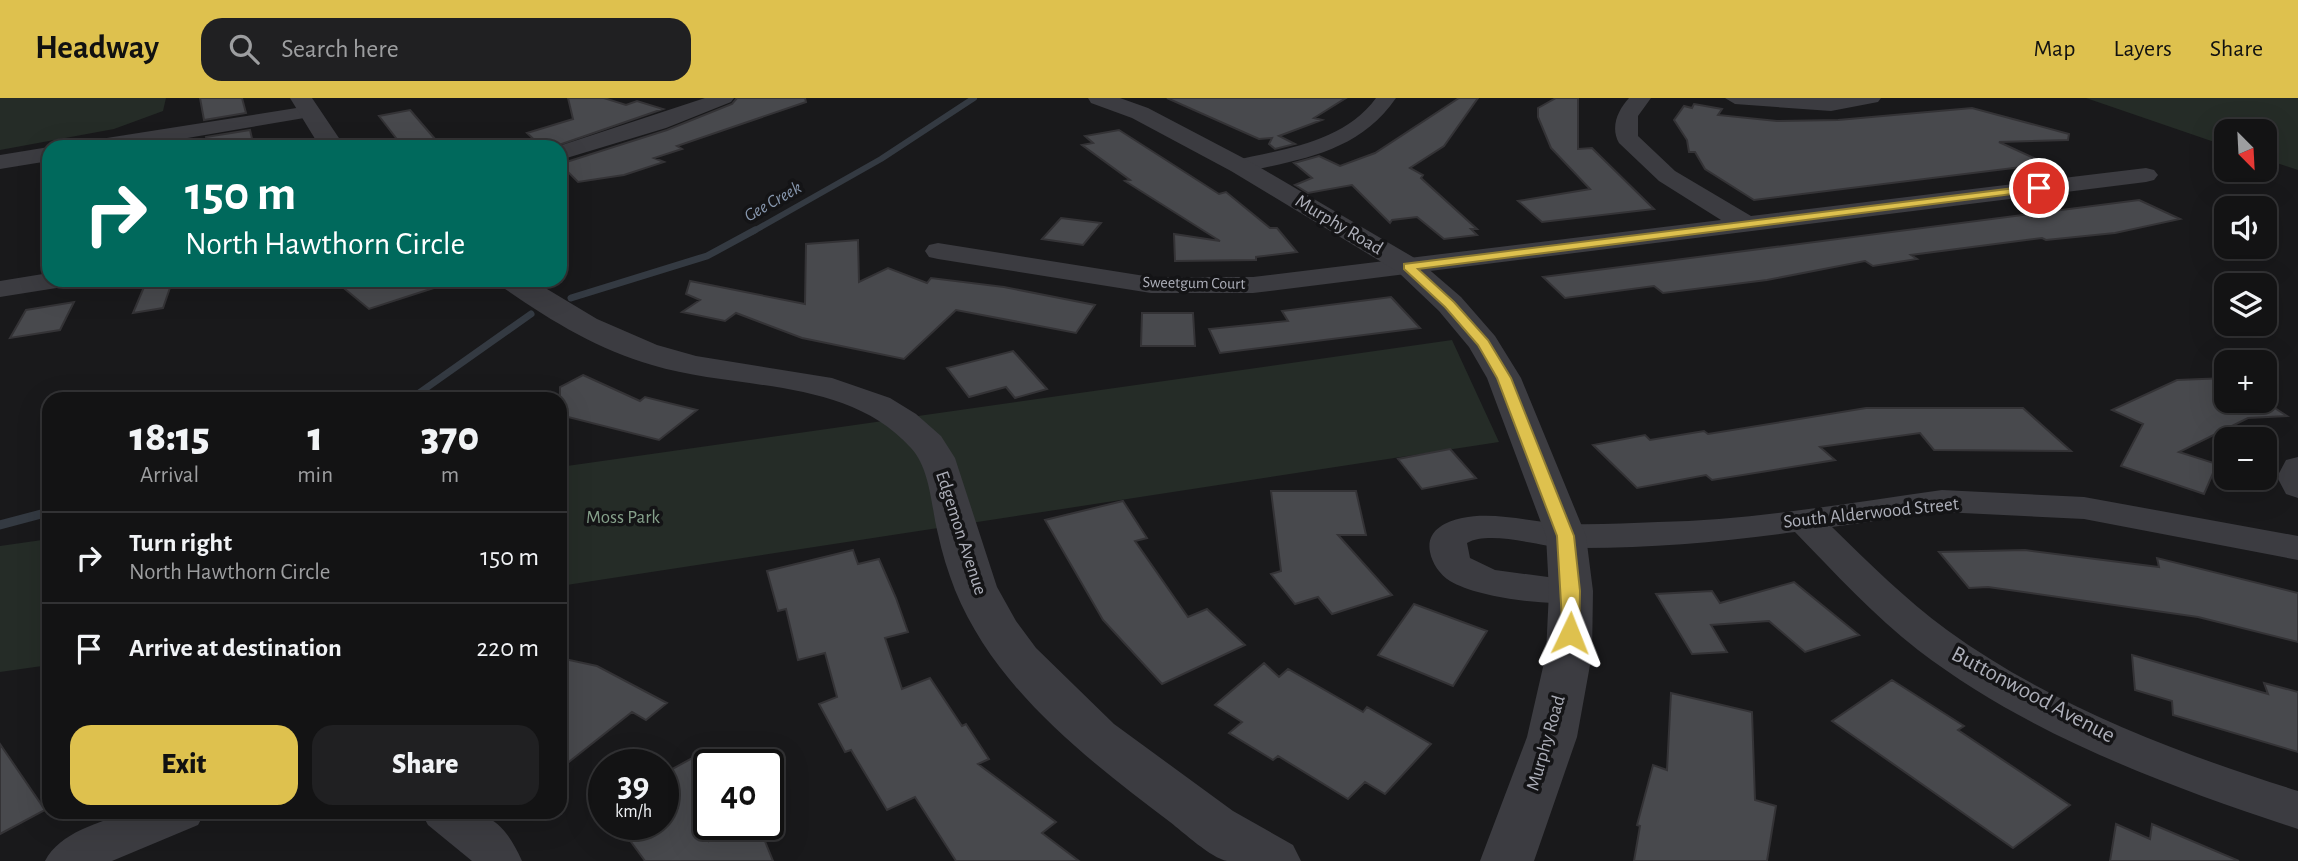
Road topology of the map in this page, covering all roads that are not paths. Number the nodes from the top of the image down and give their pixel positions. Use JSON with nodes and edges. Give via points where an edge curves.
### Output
{"nodes":[{"id":1,"x":724,"y":98,"type":"edge"},
{"id":2,"x":1099,"y":98,"type":"edge"},
{"id":3,"x":1386,"y":98,"type":"edge"},
{"id":4,"x":1641,"y":98,"type":"edge"},
{"id":5,"x":1735,"y":98,"type":"edge"},
{"id":6,"x":1871,"y":98,"type":"edge"},
{"id":7,"x":305,"y":105,"type":"edge"},
{"id":8,"x":129,"y":140,"type":"edge"},
{"id":9,"x":327,"y":140,"type":"edge"},
{"id":10,"x":567,"y":151,"type":"edge"},
{"id":11,"x":42,"y":155,"type":"edge"},
{"id":12,"x":0,"y":162,"type":"edge"},
{"id":13,"x":1240,"y":166,"type":"junction"},
{"id":14,"x":2146,"y":175,"type":"dead end"},
{"id":15,"x":1746,"y":225,"type":"junction"},
{"id":16,"x":938,"y":251,"type":"dead end"},
{"id":17,"x":1408,"y":266,"type":"junction"},
{"id":18,"x":42,"y":283,"type":"edge"},
{"id":19,"x":522,"y":287,"type":"edge"},
{"id":20,"x":0,"y":289,"type":"edge"},
{"id":21,"x":2298,"y":467,"type":"edge"},
{"id":22,"x":2298,"y":487,"type":"edge"},
{"id":23,"x":1804,"y":520,"type":"junction"},
{"id":24,"x":1566,"y":536,"type":"junction"},
{"id":25,"x":2298,"y":548,"type":"edge"},
{"id":26,"x":1571,"y":591,"type":"junction"},
{"id":27,"x":2298,"y":810,"type":"edge"},
{"id":28,"x":163,"y":819,"type":"edge"},
{"id":29,"x":454,"y":819,"type":"edge"},
{"id":30,"x":70,"y":861,"type":"edge"},
{"id":31,"x":497,"y":861,"type":"edge"},
{"id":32,"x":1274,"y":861,"type":"edge"},
{"id":33,"x":1507,"y":861,"type":"edge"}],
"edges":[{"from":1,"to":10,"type":"street"},
{"from":2,"to":13,"type":"street","name":"Murphy Road","via":[[1140,113]]},
{"from":3,"to":13,"type":"street","via":[[1377,114],[1338,137]]},
{"from":4,"to":15,"type":"street","via":[[1625,119],[1627,138],[1667,176]]},
{"from":5,"to":6,"type":"street","via":[[1820,105]]},
{"from":7,"to":8,"type":"street"},
{"from":7,"to":9,"type":"street"},
{"from":11,"to":12,"type":"street"},
{"from":13,"to":17,"type":"street","name":"Murphy Road"},
{"from":14,"to":15,"type":"street","name":"Sweetgum Court"},
{"from":15,"to":17,"type":"street","name":"Sweetgum Court"},
{"from":16,"to":17,"type":"street","name":"Sweetgum Court","via":[[1151,285],[1253,285]]},
{"from":17,"to":24,"type":"street","name":"Murphy Road","via":[[1450,304],[1483,343],[1504,378]]},
{"from":18,"to":20,"type":"street"},
{"from":19,"to":32,"type":"street","name":"Edgemon Avenue","via":[[562,315],[612,340],[666,359],[820,385],[876,403],[903,423],[930,446],[945,475],[960,542],[982,602],[1020,659],[1068,712],[1126,763],[1245,848]]},
{"from":21,"to":22,"type":"street","via":[[2294,477]]},
{"from":23,"to":24,"type":"street","name":"South Alderwood Street","via":[[1703,533]]},
{"from":23,"to":25,"type":"street","name":"South Alderwood Street","via":[[1942,501],[2033,504],[2129,514]]},
{"from":23,"to":27,"type":"street","name":"Buttonwood Avenue","via":[[1904,617],[1954,655],[2085,728]]},
{"from":24,"to":26,"type":"street","name":"Murphy Road"},
{"from":24,"to":26,"type":"street","name":"South Alderwood Street","via":[[1465,529],[1447,538],[1447,551],[1457,568],[1482,579]]},
{"from":26,"to":33,"type":"street","name":"Murphy Road","via":[[1569,654],[1552,737]]},
{"from":28,"to":30,"type":"street","via":[[105,841]]},
{"from":29,"to":31,"type":"street","via":[[491,846]]}]}
